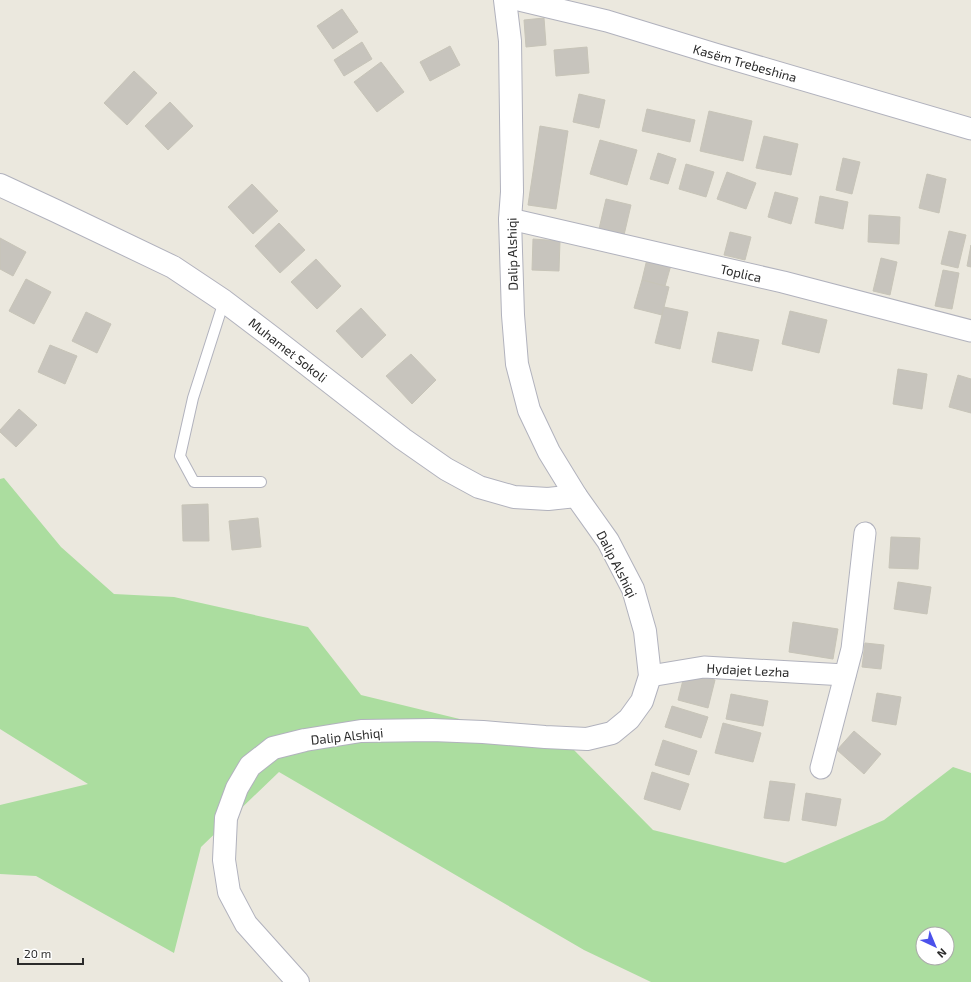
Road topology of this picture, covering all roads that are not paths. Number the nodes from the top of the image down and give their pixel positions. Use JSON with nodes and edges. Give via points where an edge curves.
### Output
{"nodes":[{"id":1,"x":506,"y":0,"type":"edge"},
{"id":2,"x":519,"y":0,"type":"edge"},
{"id":3,"x":971,"y":129,"type":"edge"},
{"id":4,"x":0,"y":185,"type":"edge"},
{"id":5,"x":510,"y":219,"type":"junction"},
{"id":6,"x":224,"y":301,"type":"junction"},
{"id":7,"x":971,"y":331,"type":"edge"},
{"id":8,"x":261,"y":482,"type":"dead end"},
{"id":9,"x":576,"y":496,"type":"junction"},
{"id":10,"x":865,"y":533,"type":"dead end"},
{"id":11,"x":845,"y":675,"type":"junction"},
{"id":12,"x":650,"y":676,"type":"junction"},
{"id":13,"x":821,"y":768,"type":"dead end"},
{"id":14,"x":298,"y":982,"type":"edge"}],
"edges":[{"from":1,"to":5,"type":"street","name":"Dalip Alshiqi","via":[[510,41]]},
{"from":2,"to":3,"type":"street","name":"Kasëm Trebeshina","via":[[607,21]]},
{"from":4,"to":6,"type":"street","name":"Muhamet Sokoli","via":[[174,267]]},
{"from":5,"to":7,"type":"street","name":"Toplica","via":[[783,282]]},
{"from":5,"to":9,"type":"street","name":"Dalip Alshiqi","via":[[517,364],[529,410],[549,452]]},
{"from":6,"to":8,"type":"lane","via":[[193,398],[180,456],[194,482]]},
{"from":6,"to":9,"type":"street","name":"Muhamet Sokoli","via":[[402,440],[446,469],[479,487],[514,497],[548,499]]},
{"from":9,"to":12,"type":"street","name":"Dalip Alshiqi","via":[[608,541],[633,589],[645,631]]},
{"from":10,"to":11,"type":"street","via":[[852,649]]},
{"from":11,"to":12,"type":"street","name":"Hydajet Lezha","via":[[704,667]]},
{"from":11,"to":13,"type":"street"},
{"from":12,"to":14,"type":"street","name":"Dalip Alshiqi","via":[[642,701],[612,734],[587,739],[432,730],[361,732],[305,740],[273,748],[250,766],[237,788],[226,818],[224,860],[229,892],[246,924]]}]}
